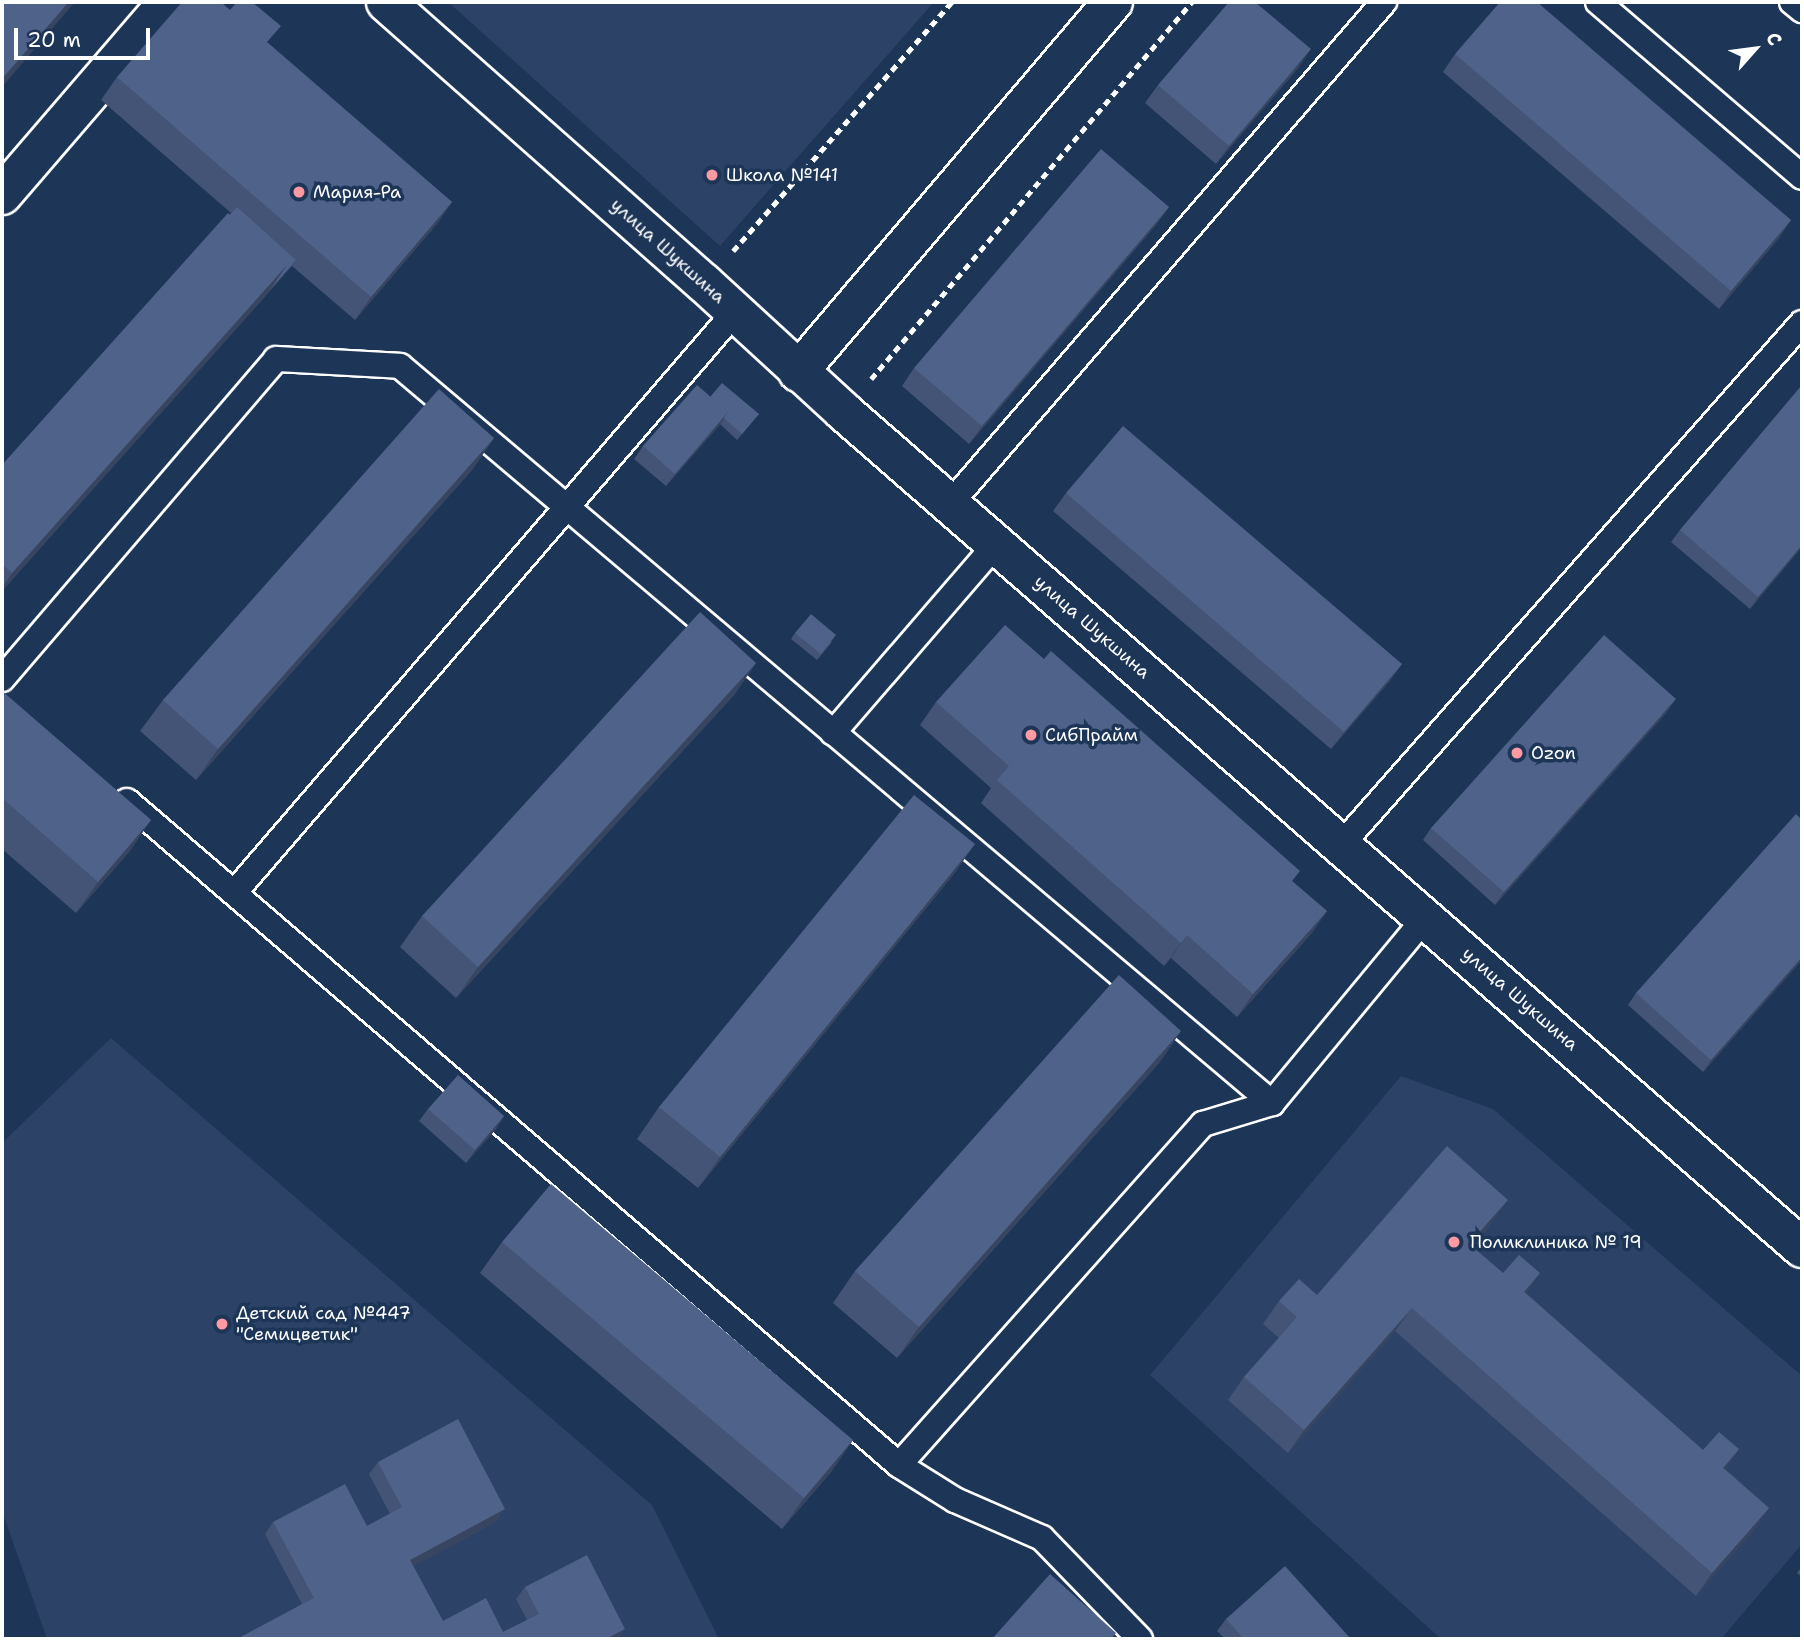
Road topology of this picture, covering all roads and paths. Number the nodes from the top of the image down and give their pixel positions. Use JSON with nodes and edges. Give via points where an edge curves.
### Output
{"nodes":[{"id":1,"x":168,"y":2,"type":"edge"},
{"id":2,"x":386,"y":2,"type":"edge"},
{"id":3,"x":952,"y":2,"type":"edge"},
{"id":4,"x":1113,"y":2,"type":"edge"},
{"id":5,"x":1192,"y":2,"type":"edge"},
{"id":6,"x":1384,"y":2,"type":"edge"},
{"id":7,"x":1598,"y":2,"type":"edge"},
{"id":8,"x":1793,"y":2,"type":"edge"},
{"id":9,"x":1802,"y":10,"type":"edge"},
{"id":10,"x":1802,"y":177,"type":"edge"},
{"id":11,"x":2,"y":195,"type":"edge"},
{"id":12,"x":704,"y":283,"type":"junction"},
{"id":13,"x":736,"y":312,"type":"junction"},
{"id":14,"x":1802,"y":323,"type":"edge"},
{"id":15,"x":798,"y":372,"type":"junction"},
{"id":16,"x":843,"y":411,"type":"junction"},
{"id":17,"x":950,"y":504,"type":"junction"},
{"id":18,"x":567,"y":508,"type":"junction"},
{"id":19,"x":996,"y":544,"type":"junction"},
{"id":20,"x":2,"y":679,"type":"edge"},
{"id":21,"x":833,"y":733,"type":"junction"},
{"id":22,"x":107,"y":784,"type":"edge"},
{"id":23,"x":1342,"y":844,"type":"junction"},
{"id":24,"x":234,"y":893,"type":"junction"},
{"id":25,"x":1426,"y":917,"type":"junction"},
{"id":26,"x":1272,"y":1103,"type":"junction"},
{"id":27,"x":1802,"y":1248,"type":"edge"},
{"id":28,"x":899,"y":1465,"type":"junction"},
{"id":29,"x":1140,"y":1639,"type":"edge"}],
"edges":[{"from":1,"to":11,"type":"street"},
{"from":2,"to":12,"type":"street","name":"улица Шукшина"},
{"from":3,"to":12,"type":"path"},
{"from":4,"to":15,"type":"street"},
{"from":5,"to":16,"type":"path"},
{"from":6,"to":17,"type":"lane"},
{"from":7,"to":10,"type":"lane"},
{"from":8,"to":9,"type":"lane"},
{"from":12,"to":13,"type":"street","name":"улица Шукшина"},
{"from":13,"to":15,"type":"street","name":"улица Шукшина"},
{"from":13,"to":18,"type":"lane"},
{"from":14,"to":23,"type":"lane"},
{"from":15,"to":16,"type":"street","name":"улица Шукшина"},
{"from":16,"to":17,"type":"street","name":"улица Шукшина"},
{"from":17,"to":19,"type":"street","name":"улица Шукшина"},
{"from":18,"to":20,"type":"lane","via":[[400,366],[276,359]]},
{"from":18,"to":21,"type":"lane"},
{"from":18,"to":24,"type":"lane"},
{"from":19,"to":21,"type":"lane"},
{"from":19,"to":23,"type":"street","name":"улица Шукшина"},
{"from":21,"to":26,"type":"lane"},
{"from":22,"to":24,"type":"lane"},
{"from":23,"to":25,"type":"street","name":"улица Шукшина"},
{"from":24,"to":28,"type":"lane"},
{"from":25,"to":26,"type":"lane"},
{"from":25,"to":27,"type":"street","name":"улица Шукшина"},
{"from":26,"to":28,"type":"lane","via":[[1203,1124]]},
{"from":28,"to":29,"type":"lane","via":[[955,1500],[1042,1538]]}]}
